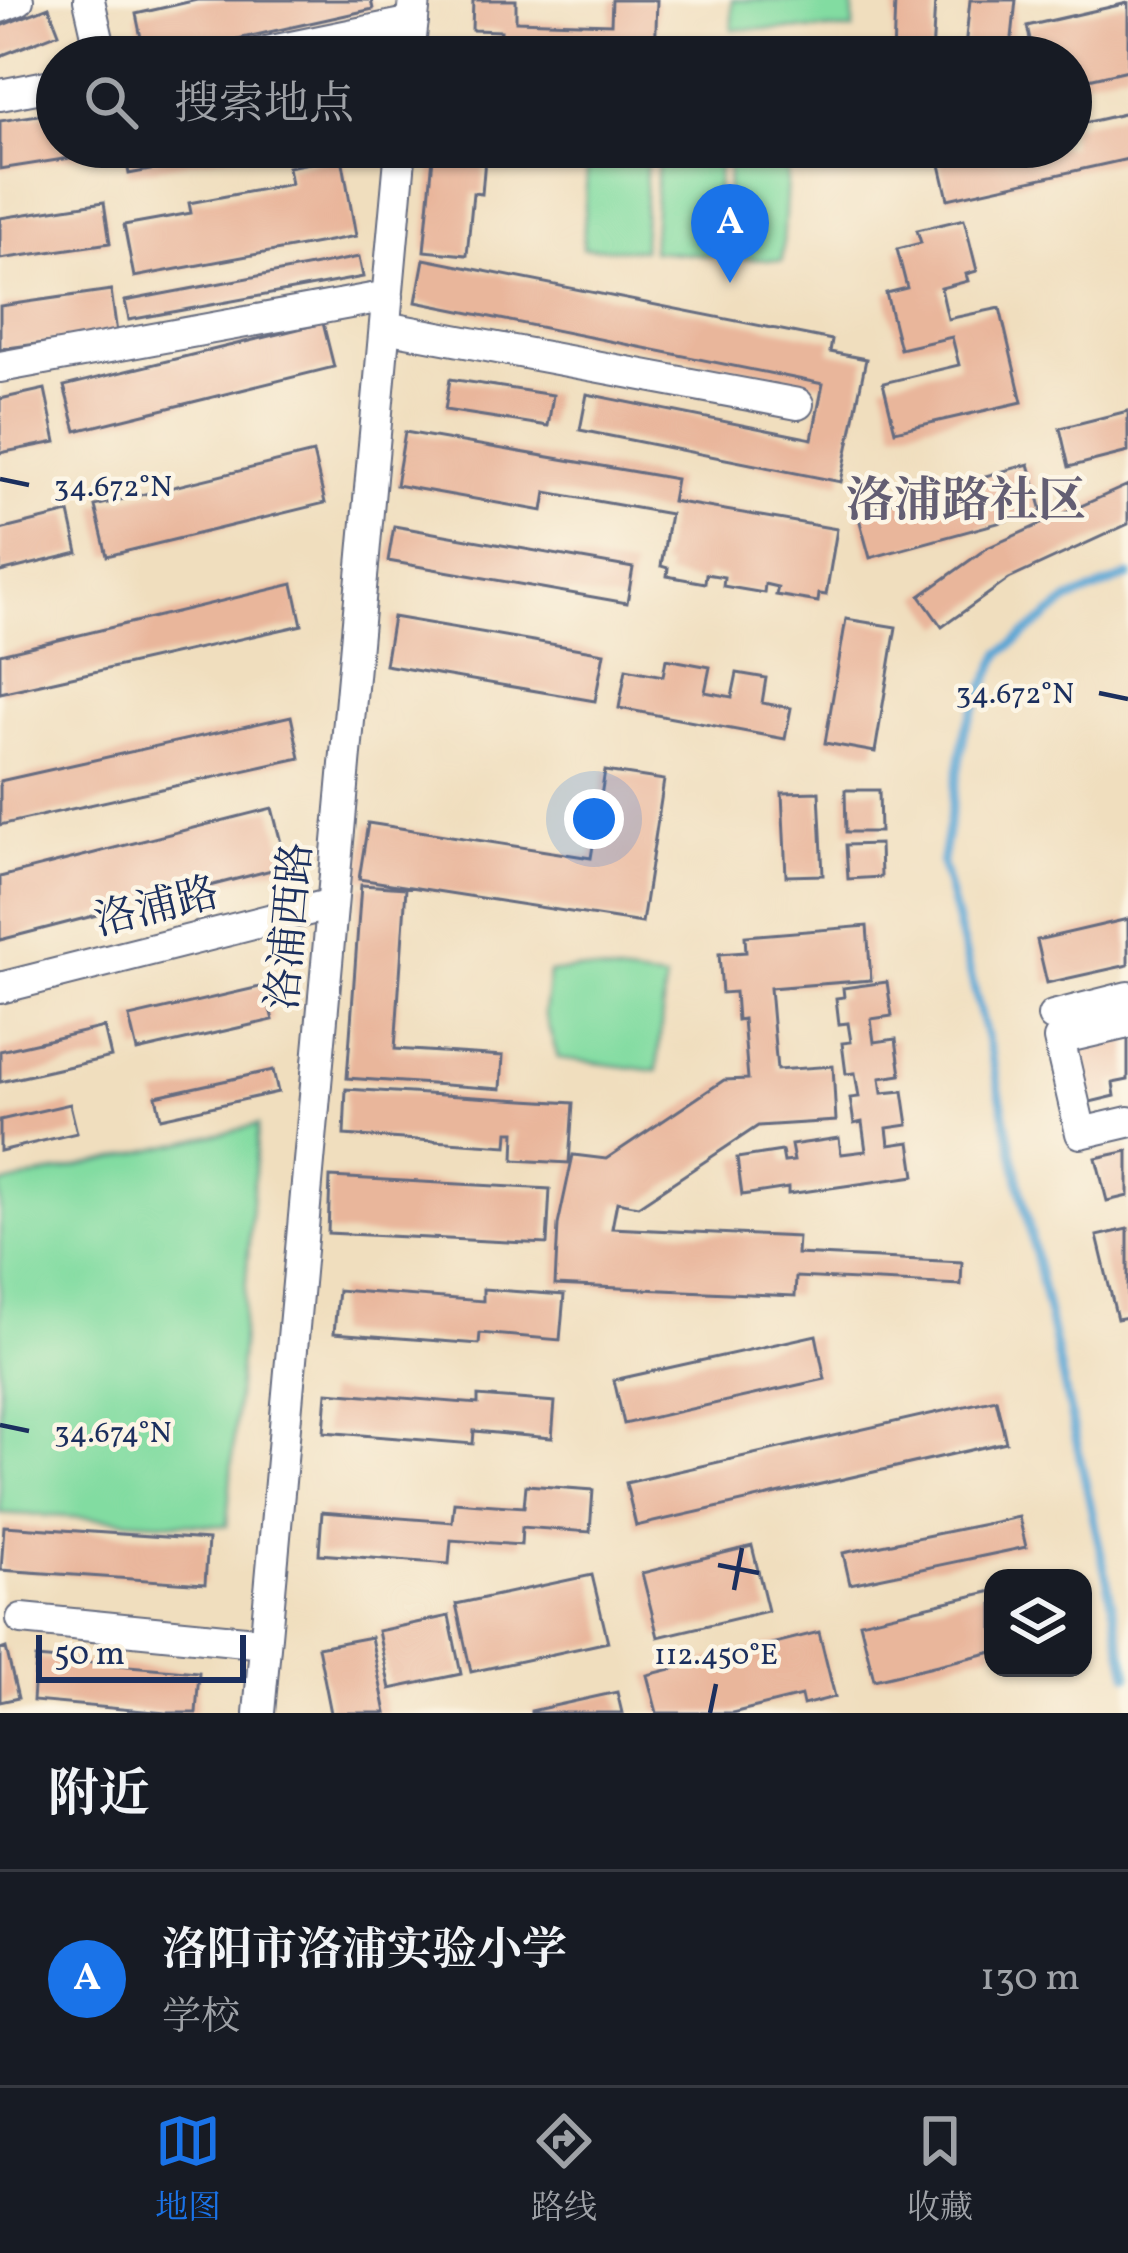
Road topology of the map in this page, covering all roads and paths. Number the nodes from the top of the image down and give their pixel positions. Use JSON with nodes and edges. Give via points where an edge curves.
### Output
{"nodes":[{"id":1,"x":18,"y":0,"type":"edge"},
{"id":2,"x":89,"y":0,"type":"edge"},
{"id":3,"x":0,"y":7,"type":"edge"},
{"id":4,"x":414,"y":11,"type":"edge"},
{"id":5,"x":97,"y":36,"type":"edge"},
{"id":6,"x":321,"y":36,"type":"edge"},
{"id":7,"x":36,"y":88,"type":"edge"},
{"id":8,"x":0,"y":95,"type":"edge"},
{"id":9,"x":399,"y":168,"type":"edge"},
{"id":10,"x":386,"y":311,"type":"junction"},
{"id":11,"x":0,"y":367,"type":"edge"},
{"id":12,"x":798,"y":404,"type":"dead end"},
{"id":13,"x":332,"y":904,"type":"junction"},
{"id":14,"x":0,"y":988,"type":"edge"},
{"id":15,"x":1128,"y":997,"type":"edge"},
{"id":16,"x":1054,"y":1016,"type":"dead end"},
{"id":17,"x":1128,"y":1023,"type":"edge"},
{"id":18,"x":1128,"y":1122,"type":"edge"},
{"id":19,"x":22,"y":1619,"type":"dead end"},
{"id":20,"x":265,"y":1642,"type":"junction"},
{"id":21,"x":259,"y":1713,"type":"edge"}],
"edges":[{"from":1,"to":3,"type":"street"},
{"from":2,"to":5,"type":"street"},
{"from":4,"to":6,"type":"street"},
{"from":7,"to":8,"type":"street"},
{"from":9,"to":10,"type":"street","name":"洛浦西路"},
{"from":10,"to":11,"type":"street"},
{"from":10,"to":12,"type":"street"},
{"from":10,"to":13,"type":"street","name":"洛浦西路"},
{"from":13,"to":14,"type":"street","name":"洛浦路"},
{"from":13,"to":20,"type":"street","name":"洛浦西路"},
{"from":15,"to":16,"type":"street"},
{"from":17,"to":18,"type":"street","via":[[1059,1039],[1081,1133]]},
{"from":19,"to":20,"type":"street"},
{"from":20,"to":21,"type":"street","name":"洛浦西路"}]}
